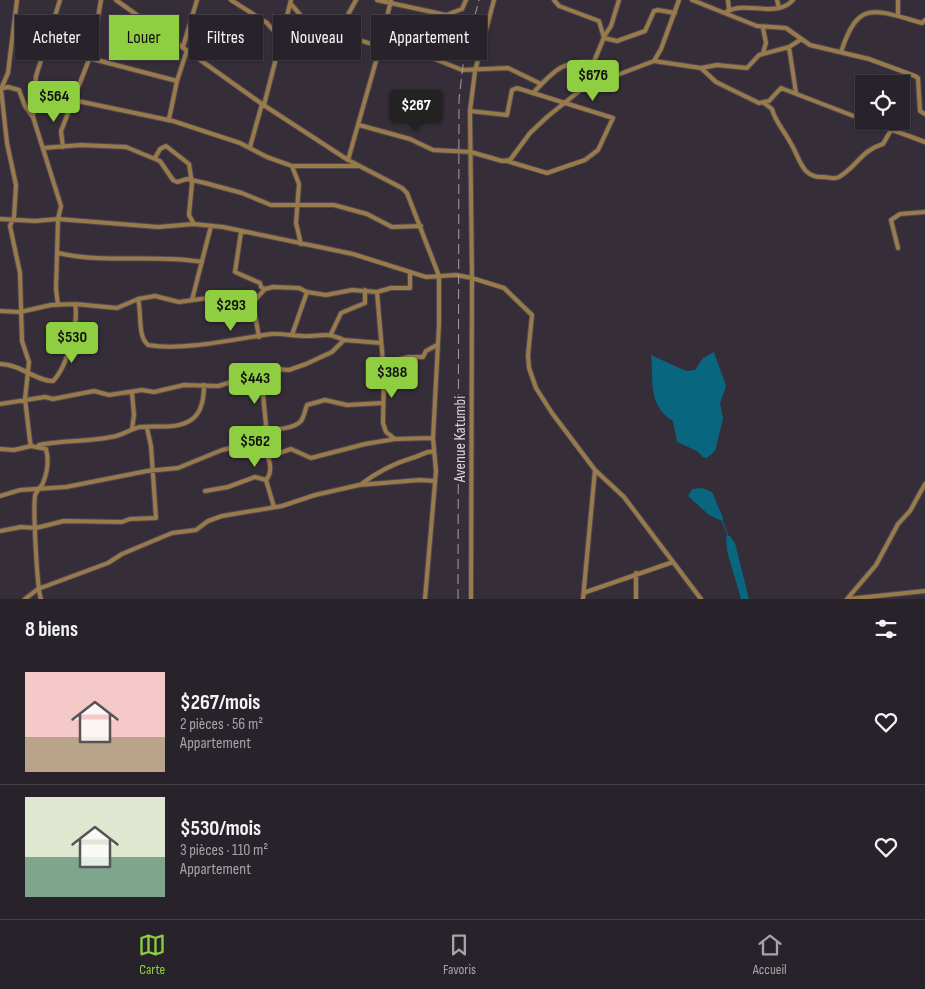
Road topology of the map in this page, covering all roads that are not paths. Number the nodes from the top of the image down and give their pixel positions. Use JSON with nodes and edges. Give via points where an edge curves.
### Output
{"nodes":[{"id":1,"x":18,"y":0,"type":"edge"},
{"id":2,"x":60,"y":0,"type":"edge"},
{"id":3,"x":101,"y":0,"type":"edge"},
{"id":4,"x":116,"y":0,"type":"edge"},
{"id":5,"x":197,"y":0,"type":"edge"},
{"id":6,"x":231,"y":0,"type":"edge"},
{"id":7,"x":356,"y":0,"type":"edge"},
{"id":8,"x":377,"y":0,"type":"edge"},
{"id":9,"x":466,"y":0,"type":"edge"},
{"id":10,"x":494,"y":0,"type":"edge"},
{"id":11,"x":554,"y":0,"type":"edge"},
{"id":12,"x":619,"y":0,"type":"edge"},
{"id":13,"x":679,"y":0,"type":"edge"},
{"id":14,"x":692,"y":0,"type":"edge"},
{"id":15,"x":728,"y":0,"type":"edge"},
{"id":16,"x":777,"y":0,"type":"edge"},
{"id":17,"x":793,"y":0,"type":"edge"},
{"id":18,"x":898,"y":0,"type":"edge"},
{"id":19,"x":291,"y":2,"type":"edge"},
{"id":20,"x":390,"y":2,"type":"edge"},
{"id":21,"x":779,"y":8,"type":"junction"},
{"id":22,"x":727,"y":11,"type":"junction"},
{"id":23,"x":675,"y":13,"type":"junction"},
{"id":24,"x":98,"y":15,"type":"edge"},
{"id":25,"x":288,"y":15,"type":"edge"},
{"id":26,"x":299,"y":15,"type":"edge"},
{"id":27,"x":348,"y":15,"type":"edge"},
{"id":28,"x":387,"y":15,"type":"edge"},
{"id":29,"x":898,"y":15,"type":"junction"},
{"id":30,"x":924,"y":22,"type":"edge"},
{"id":31,"x":763,"y":28,"type":"junction"},
{"id":32,"x":273,"y":30,"type":"edge"},
{"id":33,"x":604,"y":38,"type":"junction"},
{"id":34,"x":800,"y":40,"type":"junction"},
{"id":35,"x":790,"y":48,"type":"junction"},
{"id":36,"x":185,"y":49,"type":"junction"},
{"id":37,"x":841,"y":52,"type":"junction"},
{"id":38,"x":763,"y":53,"type":"junction"},
{"id":39,"x":88,"y":60,"type":"edge"},
{"id":40,"x":97,"y":60,"type":"edge"},
{"id":41,"x":276,"y":60,"type":"edge"},
{"id":42,"x":377,"y":60,"type":"edge"},
{"id":43,"x":436,"y":60,"type":"edge"},
{"id":44,"x":654,"y":61,"type":"junction"},
{"id":45,"x":594,"y":62,"type":"junction"},
{"id":46,"x":701,"y":68,"type":"junction"},
{"id":47,"x":475,"y":71,"type":"junction"},
{"id":48,"x":918,"y":78,"type":"junction"},
{"id":49,"x":925,"y":79,"type":"edge"},
{"id":50,"x":177,"y":81,"type":"junction"},
{"id":51,"x":541,"y":84,"type":"junction"},
{"id":52,"x":583,"y":88,"type":"junction"},
{"id":53,"x":0,"y":89,"type":"edge"},
{"id":54,"x":533,"y":92,"type":"junction"},
{"id":55,"x":796,"y":93,"type":"junction"},
{"id":56,"x":73,"y":100,"type":"junction"},
{"id":57,"x":764,"y":103,"type":"junction"},
{"id":58,"x":263,"y":104,"type":"junction"},
{"id":59,"x":564,"y":104,"type":"junction"},
{"id":60,"x":470,"y":111,"type":"junction"},
{"id":61,"x":925,"y":114,"type":"edge"},
{"id":62,"x":855,"y":116,"type":"edge"},
{"id":63,"x":33,"y":117,"type":"junction"},
{"id":64,"x":169,"y":119,"type":"junction"},
{"id":65,"x":359,"y":125,"type":"junction"},
{"id":66,"x":891,"y":130,"type":"joint"},
{"id":67,"x":61,"y":140,"type":"junction"},
{"id":68,"x":925,"y":142,"type":"edge"},
{"id":69,"x":62,"y":147,"type":"junction"},
{"id":70,"x":250,"y":147,"type":"junction"},
{"id":71,"x":43,"y":148,"type":"junction"},
{"id":72,"x":57,"y":148,"type":"junction"},
{"id":73,"x":471,"y":152,"type":"junction"},
{"id":74,"x":155,"y":158,"type":"junction"},
{"id":75,"x":348,"y":160,"type":"junction"},
{"id":76,"x":506,"y":161,"type":"junction"},
{"id":77,"x":303,"y":165,"type":"junction"},
{"id":78,"x":292,"y":166,"type":"junction"},
{"id":79,"x":360,"y":166,"type":"junction"},
{"id":80,"x":298,"y":176,"type":"junction"},
{"id":81,"x":191,"y":180,"type":"junction"},
{"id":82,"x":298,"y":205,"type":"junction"},
{"id":83,"x":925,"y":212,"type":"edge"},
{"id":84,"x":0,"y":219,"type":"edge"},
{"id":85,"x":58,"y":219,"type":"junction"},
{"id":86,"x":13,"y":220,"type":"junction"},
{"id":87,"x":194,"y":224,"type":"junction"},
{"id":88,"x":211,"y":226,"type":"junction"},
{"id":89,"x":421,"y":226,"type":"junction"},
{"id":90,"x":241,"y":232,"type":"junction"},
{"id":91,"x":301,"y":244,"type":"junction"},
{"id":92,"x":898,"y":248,"type":"dead end"},
{"id":93,"x":58,"y":253,"type":"junction"},
{"id":94,"x":202,"y":262,"type":"junction"},
{"id":95,"x":410,"y":273,"type":"junction"},
{"id":96,"x":438,"y":276,"type":"junction"},
{"id":97,"x":472,"y":278,"type":"junction"},
{"id":98,"x":265,"y":289,"type":"junction"},
{"id":99,"x":365,"y":290,"type":"junction"},
{"id":100,"x":307,"y":292,"type":"junction"},
{"id":101,"x":377,"y":292,"type":"junction"},
{"id":102,"x":138,"y":299,"type":"junction"},
{"id":103,"x":252,"y":299,"type":"junction"},
{"id":104,"x":192,"y":300,"type":"junction"},
{"id":105,"x":58,"y":304,"type":"junction"},
{"id":106,"x":75,"y":304,"type":"junction"},
{"id":107,"x":0,"y":312,"type":"edge"},
{"id":108,"x":20,"y":312,"type":"junction"},
{"id":109,"x":331,"y":334,"type":"junction"},
{"id":110,"x":292,"y":335,"type":"junction"},
{"id":111,"x":259,"y":337,"type":"junction"},
{"id":112,"x":344,"y":340,"type":"junction"},
{"id":113,"x":381,"y":344,"type":"junction"},
{"id":114,"x":437,"y":345,"type":"junction"},
{"id":115,"x":383,"y":363,"type":"junction"},
{"id":116,"x":0,"y":364,"type":"edge"},
{"id":117,"x":28,"y":373,"type":"junction"},
{"id":118,"x":261,"y":374,"type":"junction"},
{"id":119,"x":204,"y":385,"type":"junction"},
{"id":120,"x":132,"y":393,"type":"junction"},
{"id":121,"x":25,"y":398,"type":"junction"},
{"id":122,"x":382,"y":403,"type":"junction"},
{"id":123,"x":0,"y":404,"type":"edge"},
{"id":124,"x":147,"y":428,"type":"junction"},
{"id":125,"x":132,"y":429,"type":"junction"},
{"id":126,"x":265,"y":429,"type":"junction"},
{"id":127,"x":433,"y":438,"type":"junction"},
{"id":128,"x":257,"y":439,"type":"junction"},
{"id":129,"x":395,"y":439,"type":"junction"},
{"id":130,"x":31,"y":446,"type":"junction"},
{"id":131,"x":37,"y":446,"type":"junction"},
{"id":132,"x":0,"y":449,"type":"edge"},
{"id":133,"x":434,"y":451,"type":"junction"},
{"id":134,"x":268,"y":457,"type":"junction"},
{"id":135,"x":153,"y":470,"type":"junction"},
{"id":136,"x":596,"y":470,"type":"junction"},
{"id":137,"x":266,"y":480,"type":"junction"},
{"id":138,"x":435,"y":482,"type":"junction"},
{"id":139,"x":925,"y":484,"type":"edge"},
{"id":140,"x":359,"y":485,"type":"junction"},
{"id":141,"x":38,"y":489,"type":"junction"},
{"id":142,"x":204,"y":490,"type":"dead end"},
{"id":143,"x":0,"y":496,"type":"edge"},
{"id":144,"x":274,"y":507,"type":"junction"},
{"id":145,"x":36,"y":528,"type":"junction"},
{"id":146,"x":0,"y":531,"type":"edge"},
{"id":147,"x":673,"y":562,"type":"junction"},
{"id":148,"x":636,"y":573,"type":"junction"},
{"id":149,"x":38,"y":589,"type":"junction"},
{"id":150,"x":925,"y":591,"type":"edge"},
{"id":151,"x":586,"y":592,"type":"junction"},
{"id":152,"x":25,"y":599,"type":"edge"},
{"id":153,"x":42,"y":599,"type":"edge"},
{"id":154,"x":425,"y":599,"type":"edge"},
{"id":155,"x":471,"y":599,"type":"edge"},
{"id":156,"x":584,"y":599,"type":"edge"},
{"id":157,"x":636,"y":599,"type":"edge"},
{"id":158,"x":701,"y":599,"type":"edge"},
{"id":159,"x":847,"y":599,"type":"edge"}],
"edges":[{"from":1,"to":53,"type":"street","via":[[8,73]]},
{"from":2,"to":63,"type":"street","via":[[36,76]]},
{"from":3,"to":24,"type":"street"},
{"from":4,"to":36,"type":"street"},
{"from":5,"to":36,"type":"street"},
{"from":6,"to":32,"type":"street"},
{"from":7,"to":27,"type":"street"},
{"from":8,"to":20,"type":"street"},
{"from":9,"to":20,"type":"street","via":[[462,9],[450,15]]},
{"from":10,"to":47,"type":"street","name":"Avenue Katumbi"},
{"from":11,"to":33,"type":"street","via":[[559,6],[599,21]]},
{"from":12,"to":33,"type":"street"},
{"from":13,"to":23,"type":"street"},
{"from":14,"to":22,"type":"street"},
{"from":15,"to":22,"type":"street"},
{"from":16,"to":21,"type":"street"},
{"from":17,"to":21,"type":"street"},
{"from":18,"to":29,"type":"street"},
{"from":19,"to":25,"type":"street"},
{"from":19,"to":26,"type":"street"},
{"from":20,"to":28,"type":"street"},
{"from":21,"to":22,"type":"street","via":[[745,6]]},
{"from":22,"to":31,"type":"street"},
{"from":23,"to":33,"type":"street","via":[[654,11],[646,31],[640,35],[617,41]]},
{"from":23,"to":44,"type":"street"},
{"from":29,"to":30,"type":"street"},
{"from":29,"to":37,"type":"street","via":[[876,9],[860,13],[847,30]]},
{"from":31,"to":34,"type":"street","via":[[786,28]]},
{"from":31,"to":38,"type":"street","via":[[766,42]]},
{"from":33,"to":45,"type":"street"},
{"from":34,"to":35,"type":"street"},
{"from":34,"to":37,"type":"street"},
{"from":35,"to":38,"type":"street"},
{"from":35,"to":55,"type":"street"},
{"from":36,"to":50,"type":"street"},
{"from":36,"to":58,"type":"street"},
{"from":37,"to":48,"type":"street","via":[[882,63]]},
{"from":38,"to":46,"type":"street","via":[[745,68],[717,65]]},
{"from":39,"to":56,"type":"street"},
{"from":40,"to":50,"type":"street"},
{"from":41,"to":58,"type":"street"},
{"from":42,"to":65,"type":"street"},
{"from":43,"to":47,"type":"street","via":[[454,68]]},
{"from":44,"to":46,"type":"street"},
{"from":44,"to":52,"type":"street"},
{"from":45,"to":51,"type":"street","via":[[565,65]]},
{"from":45,"to":52,"type":"street"},
{"from":46,"to":57,"type":"street","via":[[716,82],[750,100]]},
{"from":47,"to":51,"type":"street","via":[[508,68]]},
{"from":47,"to":60,"type":"street","name":"Avenue Katumbi"},
{"from":48,"to":49,"type":"street"},
{"from":48,"to":61,"type":"street","via":[[920,111]]},
{"from":50,"to":64,"type":"street"},
{"from":51,"to":54,"type":"street"},
{"from":52,"to":59,"type":"street"},
{"from":53,"to":63,"type":"street","via":[[19,90]]},
{"from":53,"to":86,"type":"street","via":[[16,185]]},
{"from":54,"to":59,"type":"street"},
{"from":54,"to":60,"type":"street","via":[[520,88],[512,90],[507,115]]},
{"from":55,"to":57,"type":"street","via":[[780,88]]},
{"from":55,"to":62,"type":"street"},
{"from":56,"to":64,"type":"street"},
{"from":56,"to":67,"type":"street","via":[[61,131]]},
{"from":57,"to":66,"type":"street","via":[[772,109],[800,164],[809,175],[818,178],[836,178],[854,166],[874,145],[883,144]]},
{"from":58,"to":70,"type":"street"},
{"from":58,"to":75,"type":"street"},
{"from":59,"to":76,"type":"street","via":[[541,123]]},
{"from":59,"to":76,"type":"street","via":[[613,118],[598,150],[585,160],[546,173]]},
{"from":60,"to":73,"type":"street","name":"Avenue Katumbi"},
{"from":63,"to":71,"type":"street"},
{"from":64,"to":70,"type":"street"},
{"from":65,"to":73,"type":"street","via":[[410,139],[433,150]]},
{"from":65,"to":75,"type":"street"},
{"from":66,"to":68,"type":"street"},
{"from":67,"to":69,"type":"street"},
{"from":67,"to":72,"type":"street"},
{"from":69,"to":72,"type":"street"},
{"from":69,"to":74,"type":"street","via":[[126,147]]},
{"from":70,"to":78,"type":"street"},
{"from":71,"to":72,"type":"street"},
{"from":71,"to":85,"type":"street","via":[[61,206]]},
{"from":73,"to":76,"type":"street"},
{"from":73,"to":97,"type":"street","name":"Avenue Katumbi"},
{"from":74,"to":81,"type":"street","via":[[164,165],[173,180]]},
{"from":74,"to":81,"type":"street","via":[[166,146],[187,160]]},
{"from":75,"to":79,"type":"street"},
{"from":77,"to":78,"type":"street"},
{"from":77,"to":79,"type":"street"},
{"from":77,"to":80,"type":"street"},
{"from":78,"to":80,"type":"street"},
{"from":79,"to":89,"type":"street","via":[[402,188]]},
{"from":80,"to":82,"type":"street"},
{"from":81,"to":82,"type":"street","via":[[242,193],[271,205]]},
{"from":81,"to":87,"type":"street","via":[[190,215]]},
{"from":82,"to":89,"type":"street","via":[[334,205],[367,214],[392,227]]},
{"from":82,"to":91,"type":"street","via":[[296,223]]},
{"from":83,"to":92,"type":"street","via":[[900,214],[891,220]]},
{"from":84,"to":86,"type":"street"},
{"from":85,"to":86,"type":"street"},
{"from":85,"to":87,"type":"street","via":[[158,227]]},
{"from":85,"to":93,"type":"street"},
{"from":86,"to":108,"type":"street","via":[[11,231],[20,273]]},
{"from":87,"to":88,"type":"street"},
{"from":88,"to":90,"type":"street"},
{"from":88,"to":94,"type":"street"},
{"from":89,"to":96,"type":"street"},
{"from":90,"to":91,"type":"street"},
{"from":90,"to":98,"type":"street","via":[[235,272],[260,283]]},
{"from":91,"to":95,"type":"street","via":[[353,254]]},
{"from":93,"to":94,"type":"street","via":[[116,260],[162,258]]},
{"from":93,"to":105,"type":"street"},
{"from":94,"to":104,"type":"street"},
{"from":95,"to":96,"type":"street"},
{"from":95,"to":101,"type":"street","via":[[410,288]]},
{"from":96,"to":97,"type":"street"},
{"from":96,"to":114,"type":"street"},
{"from":97,"to":136,"type":"street","via":[[504,288],[532,315],[528,355],[536,388]]},
{"from":97,"to":155,"type":"street","name":"Avenue Katumbi"},
{"from":98,"to":100,"type":"street","via":[[288,288]]},
{"from":98,"to":103,"type":"street","via":[[260,297]]},
{"from":99,"to":100,"type":"street","via":[[326,295]]},
{"from":99,"to":101,"type":"street"},
{"from":99,"to":109,"type":"street","via":[[364,303],[341,313]]},
{"from":100,"to":110,"type":"street"},
{"from":101,"to":113,"type":"street"},
{"from":102,"to":104,"type":"street","via":[[155,296],[179,302]]},
{"from":102,"to":106,"type":"street","via":[[116,308]]},
{"from":102,"to":111,"type":"street","via":[[142,338],[148,345],[174,346]]},
{"from":103,"to":104,"type":"street","via":[[236,294]]},
{"from":103,"to":111,"type":"street"},
{"from":105,"to":106,"type":"street"},
{"from":105,"to":108,"type":"street"},
{"from":106,"to":117,"type":"street","via":[[77,315],[73,339],[56,379],[49,382]]},
{"from":107,"to":108,"type":"street"},
{"from":108,"to":117,"type":"street"},
{"from":109,"to":110,"type":"street"},
{"from":109,"to":112,"type":"street"},
{"from":110,"to":111,"type":"street"},
{"from":112,"to":113,"type":"street"},
{"from":112,"to":118,"type":"street","via":[[332,352],[313,361],[289,370],[276,369]]},
{"from":113,"to":115,"type":"street"},
{"from":114,"to":115,"type":"street","via":[[426,351],[423,357]]},
{"from":114,"to":127,"type":"street"},
{"from":115,"to":122,"type":"street"},
{"from":116,"to":117,"type":"street","via":[[18,367]]},
{"from":117,"to":121,"type":"street"},
{"from":118,"to":119,"type":"street","via":[[218,386]]},
{"from":118,"to":126,"type":"street"},
{"from":119,"to":120,"type":"street"},
{"from":119,"to":124,"type":"street","via":[[200,408],[193,419],[173,428],[158,425]]},
{"from":120,"to":121,"type":"street","via":[[103,395],[94,391],[53,398]]},
{"from":120,"to":125,"type":"street"},
{"from":121,"to":123,"type":"street"},
{"from":121,"to":130,"type":"street"},
{"from":122,"to":126,"type":"street","via":[[347,405],[321,400],[307,405],[303,418],[296,424]]},
{"from":122,"to":129,"type":"street","via":[[383,428]]},
{"from":124,"to":125,"type":"street"},
{"from":124,"to":135,"type":"street"},
{"from":125,"to":131,"type":"street","via":[[110,438],[60,440]]},
{"from":126,"to":128,"type":"street"},
{"from":127,"to":129,"type":"street"},
{"from":127,"to":133,"type":"street"},
{"from":128,"to":134,"type":"street","via":[[265,446]]},
{"from":128,"to":135,"type":"street","via":[[178,468]]},
{"from":129,"to":134,"type":"street","via":[[356,445],[311,458],[291,449]]},
{"from":130,"to":131,"type":"street"},
{"from":130,"to":132,"type":"street"},
{"from":131,"to":141,"type":"street","via":[[46,449],[49,458],[43,483]]},
{"from":133,"to":138,"type":"street"},
{"from":133,"to":140,"type":"street","via":[[386,467]]},
{"from":134,"to":137,"type":"street","via":[[270,472]]},
{"from":135,"to":141,"type":"street","via":[[66,487]]},
{"from":135,"to":145,"type":"street","via":[[156,518],[122,522],[64,521]]},
{"from":136,"to":147,"type":"street","via":[[624,497]]},
{"from":136,"to":151,"type":"street"},
{"from":137,"to":142,"type":"street","via":[[255,477],[228,487]]},
{"from":137,"to":144,"type":"street"},
{"from":138,"to":140,"type":"street","via":[[419,480]]},
{"from":138,"to":154,"type":"street"},
{"from":139,"to":159,"type":"street","via":[[876,565]]},
{"from":140,"to":144,"type":"street"},
{"from":141,"to":143,"type":"street"},
{"from":141,"to":145,"type":"street","via":[[35,494]]},
{"from":144,"to":149,"type":"street","via":[[222,516],[196,530],[172,533],[108,563]]},
{"from":145,"to":146,"type":"street"},
{"from":145,"to":149,"type":"street"},
{"from":147,"to":148,"type":"street"},
{"from":147,"to":158,"type":"street"},
{"from":148,"to":151,"type":"street"},
{"from":148,"to":157,"type":"street"},
{"from":149,"to":152,"type":"street"},
{"from":149,"to":153,"type":"street"},
{"from":150,"to":159,"type":"street"},
{"from":151,"to":156,"type":"street"}]}
